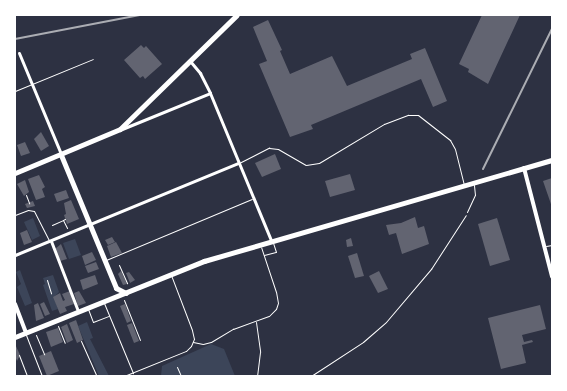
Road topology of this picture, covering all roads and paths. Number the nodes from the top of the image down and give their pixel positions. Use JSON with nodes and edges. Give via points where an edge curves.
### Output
{"nodes":[{"id":1,"x":236,"y":15,"type":"edge"},
{"id":2,"x":19,"y":53,"type":"dead end"},
{"id":3,"x":93,"y":59,"type":"dead end"},
{"id":4,"x":190,"y":61,"type":"junction"},
{"id":5,"x":32,"y":85,"type":"junction"},
{"id":6,"x":15,"y":91,"type":"edge"},
{"id":7,"x":210,"y":93,"type":"junction"},
{"id":8,"x":120,"y":129,"type":"junction"},
{"id":9,"x":61,"y":155,"type":"junction"},
{"id":10,"x":552,"y":160,"type":"edge"},
{"id":11,"x":238,"y":163,"type":"junction"},
{"id":12,"x":524,"y":168,"type":"junction"},
{"id":13,"x":15,"y":173,"type":"edge"},
{"id":14,"x":474,"y":182,"type":"junction"},
{"id":15,"x":464,"y":185,"type":"junction"},
{"id":16,"x":26,"y":195,"type":"dead end"},
{"id":17,"x":253,"y":198,"type":"junction"},
{"id":18,"x":29,"y":203,"type":"dead end"},
{"id":19,"x":467,"y":212,"type":"joint"},
{"id":20,"x":15,"y":215,"type":"edge"},
{"id":21,"x":90,"y":224,"type":"junction"},
{"id":22,"x":52,"y":225,"type":"dead end"},
{"id":23,"x":67,"y":228,"type":"dead end"},
{"id":24,"x":271,"y":240,"type":"junction"},
{"id":25,"x":50,"y":241,"type":"junction"},
{"id":26,"x":260,"y":244,"type":"junction"},
{"id":27,"x":552,"y":244,"type":"edge"},
{"id":28,"x":546,"y":247,"type":"junction"},
{"id":29,"x":264,"y":255,"type":"junction"},
{"id":30,"x":15,"y":256,"type":"edge"},
{"id":31,"x":105,"y":260,"type":"junction"},
{"id":32,"x":120,"y":265,"type":"dead end"},
{"id":33,"x":122,"y":270,"type":"junction"},
{"id":34,"x":118,"y":272,"type":"dead end"},
{"id":35,"x":170,"y":274,"type":"junction"},
{"id":36,"x":552,"y":276,"type":"edge"},
{"id":37,"x":47,"y":280,"type":"dead end"},
{"id":38,"x":127,"y":283,"type":"dead end"},
{"id":39,"x":116,"y":288,"type":"junction"},
{"id":40,"x":51,"y":292,"type":"dead end"},
{"id":41,"x":127,"y":293,"type":"junction"},
{"id":42,"x":113,"y":298,"type":"junction"},
{"id":43,"x":124,"y":300,"type":"dead end"},
{"id":44,"x":104,"y":302,"type":"junction"},
{"id":45,"x":15,"y":304,"type":"edge"},
{"id":46,"x":87,"y":308,"type":"junction"},
{"id":47,"x":78,"y":312,"type":"junction"},
{"id":48,"x":109,"y":316,"type":"junction"},
{"id":49,"x":255,"y":321,"type":"junction"},
{"id":50,"x":58,"y":326,"type":"dead end"},
{"id":51,"x":26,"y":332,"type":"junction"},
{"id":52,"x":36,"y":335,"type":"dead end"},
{"id":53,"x":15,"y":337,"type":"edge"},
{"id":54,"x":140,"y":340,"type":"dead end"},
{"id":55,"x":81,"y":341,"type":"dead end"},
{"id":56,"x":193,"y":342,"type":"junction"},
{"id":57,"x":65,"y":343,"type":"dead end"},
{"id":58,"x":44,"y":354,"type":"dead end"},
{"id":59,"x":19,"y":355,"type":"dead end"},
{"id":60,"x":177,"y":367,"type":"dead end"},
{"id":61,"x":133,"y":372,"type":"junction"},
{"id":62,"x":96,"y":375,"type":"edge"},
{"id":63,"x":27,"y":376,"type":"edge"},
{"id":64,"x":42,"y":376,"type":"edge"},
{"id":65,"x":124,"y":376,"type":"edge"},
{"id":66,"x":181,"y":376,"type":"edge"},
{"id":67,"x":257,"y":376,"type":"edge"},
{"id":68,"x":311,"y":376,"type":"edge"}],
"edges":[{"from":1,"to":4,"type":"main road"},
{"from":2,"to":5,"type":"street"},
{"from":3,"to":5,"type":"lane"},
{"from":4,"to":7,"type":"street"},
{"from":4,"to":8,"type":"main road"},
{"from":5,"to":6,"type":"lane"},
{"from":5,"to":9,"type":"street"},
{"from":7,"to":8,"type":"street"},
{"from":7,"to":11,"type":"street"},
{"from":8,"to":9,"type":"main road"},
{"from":9,"to":13,"type":"main road"},
{"from":9,"to":21,"type":"main road"},
{"from":10,"to":12,"type":"main road"},
{"from":11,"to":15,"type":"lane","via":[[269,148],[278,149],[306,165],[319,163],[384,124],[408,115],[418,115],[450,140]]},
{"from":11,"to":17,"type":"street"},
{"from":11,"to":21,"type":"street"},
{"from":12,"to":14,"type":"main road"},
{"from":12,"to":28,"type":"street"},
{"from":14,"to":15,"type":"main road"},
{"from":14,"to":19,"type":"lane","via":[[476,193]]},
{"from":15,"to":24,"type":"main road"},
{"from":16,"to":18,"type":"path"},
{"from":17,"to":24,"type":"street"},
{"from":17,"to":31,"type":"lane"},
{"from":19,"to":68,"type":"path","via":[[431,269],[386,322],[364,342]]},
{"from":20,"to":25,"type":"lane","via":[[34,211]]},
{"from":21,"to":25,"type":"street"},
{"from":21,"to":31,"type":"main road"},
{"from":22,"to":23,"type":"path","via":[[64,220]]},
{"from":24,"to":26,"type":"main road"},
{"from":24,"to":29,"type":"lane","via":[[276,252]]},
{"from":25,"to":30,"type":"street"},
{"from":25,"to":47,"type":"street"},
{"from":26,"to":29,"type":"lane"},
{"from":26,"to":35,"type":"main road"},
{"from":27,"to":28,"type":"lane"},
{"from":28,"to":36,"type":"street"},
{"from":29,"to":49,"type":"lane","via":[[278,303],[269,316]]},
{"from":31,"to":39,"type":"main road"},
{"from":32,"to":33,"type":"path"},
{"from":33,"to":34,"type":"path"},
{"from":33,"to":38,"type":"path"},
{"from":35,"to":41,"type":"main road"},
{"from":35,"to":56,"type":"lane","via":[[192,330]]},
{"from":37,"to":40,"type":"path"},
{"from":39,"to":41,"type":"main road"},
{"from":39,"to":42,"type":"main road"},
{"from":41,"to":42,"type":"main road"},
{"from":42,"to":44,"type":"main road"},
{"from":43,"to":54,"type":"path"},
{"from":44,"to":46,"type":"main road"},
{"from":44,"to":48,"type":"lane"},
{"from":45,"to":51,"type":"street"},
{"from":46,"to":47,"type":"main road"},
{"from":46,"to":48,"type":"lane","via":[[93,322]]},
{"from":47,"to":51,"type":"main road"},
{"from":48,"to":61,"type":"lane"},
{"from":49,"to":56,"type":"lane","via":[[232,329],[211,342]]},
{"from":49,"to":67,"type":"lane","via":[[260,352]]},
{"from":50,"to":57,"type":"path"},
{"from":51,"to":53,"type":"main road"},
{"from":51,"to":64,"type":"lane"},
{"from":52,"to":58,"type":"path"},
{"from":55,"to":62,"type":"path"},
{"from":56,"to":61,"type":"lane","via":[[186,351]]},
{"from":59,"to":63,"type":"path"},
{"from":60,"to":66,"type":"lane"},
{"from":61,"to":65,"type":"lane"}]}
